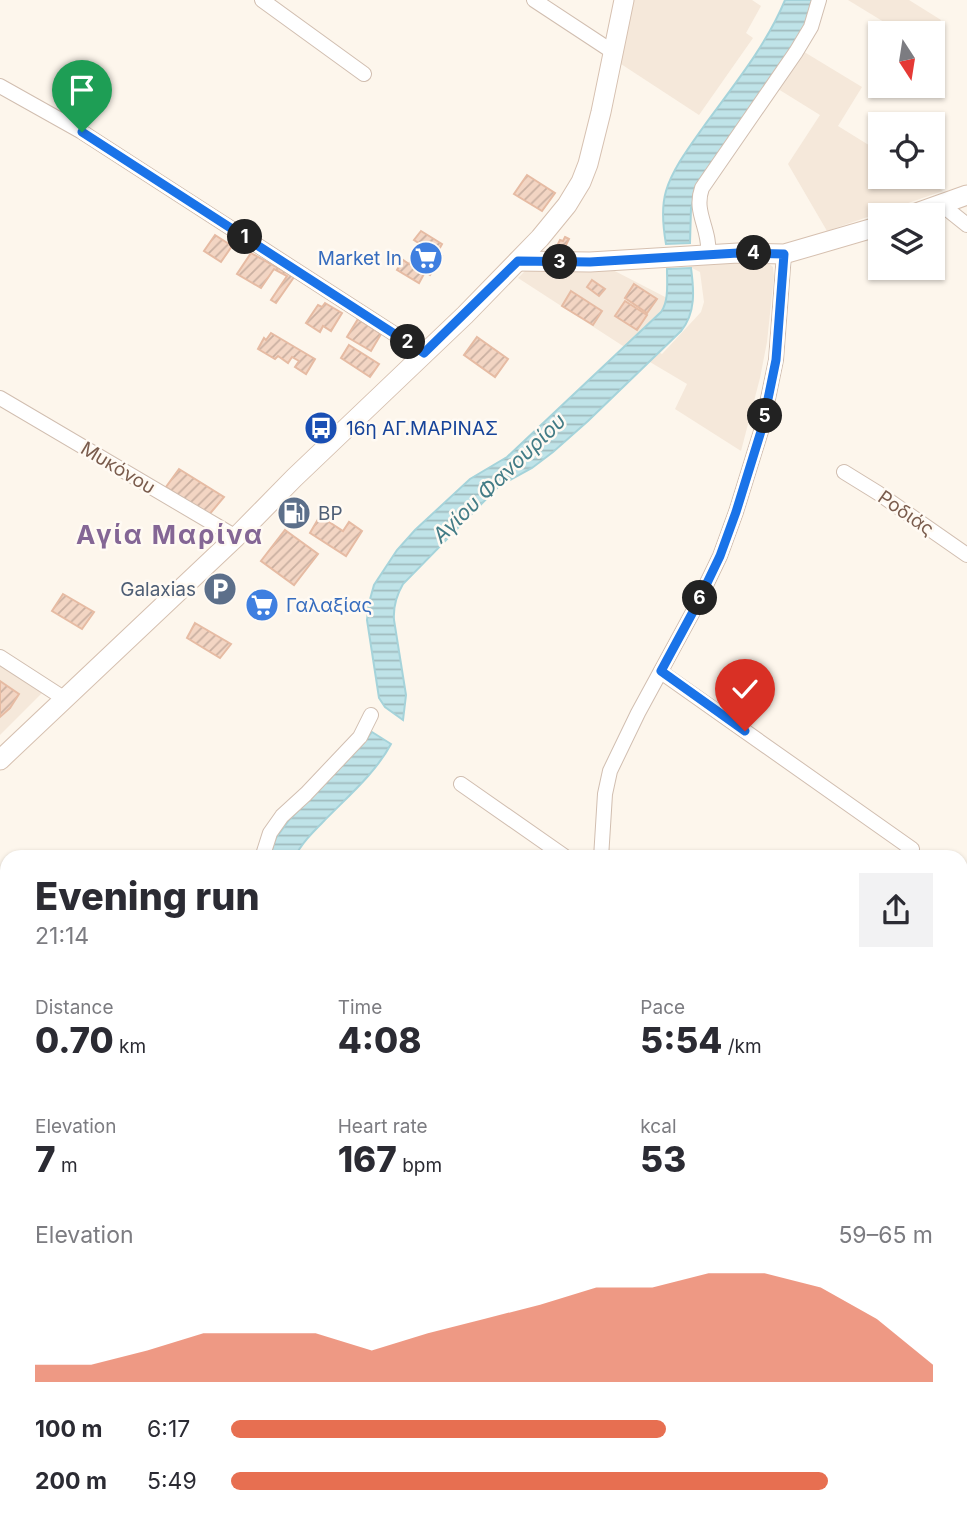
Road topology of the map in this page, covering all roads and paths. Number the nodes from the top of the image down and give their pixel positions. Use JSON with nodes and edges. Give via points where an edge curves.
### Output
{"nodes":[{"id":1,"x":262,"y":0,"type":"edge"},
{"id":2,"x":534,"y":0,"type":"edge"},
{"id":3,"x":624,"y":0,"type":"edge"},
{"id":4,"x":819,"y":0,"type":"edge"},
{"id":5,"x":613,"y":52,"type":"junction"},
{"id":6,"x":364,"y":74,"type":"dead end"},
{"id":7,"x":0,"y":86,"type":"edge"},
{"id":8,"x":967,"y":195,"type":"edge"},
{"id":9,"x":945,"y":204,"type":"edge"},
{"id":10,"x":945,"y":207,"type":"edge"},
{"id":11,"x":967,"y":225,"type":"edge"},
{"id":12,"x":868,"y":230,"type":"edge"},
{"id":13,"x":784,"y":254,"type":"junction"},
{"id":14,"x":708,"y":255,"type":"junction"},
{"id":15,"x":518,"y":261,"type":"junction"},
{"id":16,"x":424,"y":353,"type":"junction"},
{"id":17,"x":0,"y":398,"type":"edge"},
{"id":18,"x":844,"y":472,"type":"dead end"},
{"id":19,"x":236,"y":537,"type":"junction"},
{"id":20,"x":967,"y":555,"type":"edge"},
{"id":21,"x":0,"y":657,"type":"edge"},
{"id":22,"x":661,"y":671,"type":"junction"},
{"id":23,"x":65,"y":699,"type":"junction"},
{"id":24,"x":371,"y":715,"type":"dead end"},
{"id":25,"x":0,"y":760,"type":"edge"},
{"id":26,"x":461,"y":784,"type":"dead end"},
{"id":27,"x":912,"y":849,"type":"dead end"},
{"id":28,"x":265,"y":850,"type":"edge"},
{"id":29,"x":556,"y":850,"type":"edge"},
{"id":30,"x":602,"y":850,"type":"edge"}],
"edges":[{"from":1,"to":6,"type":"street"},
{"from":2,"to":5,"type":"street"},
{"from":3,"to":5,"type":"main road"},
{"from":4,"to":14,"type":"street","via":[[811,27],[796,52],[702,188],[698,198]]},
{"from":5,"to":15,"type":"main road","via":[[581,183]]},
{"from":7,"to":16,"type":"street","via":[[82,132]]},
{"from":8,"to":9,"type":"main road"},
{"from":10,"to":11,"type":"street"},
{"from":12,"to":13,"type":"main road"},
{"from":13,"to":14,"type":"main road"},
{"from":13,"to":22,"type":"street","via":[[776,360],[762,428],[720,556]]},
{"from":14,"to":15,"type":"main road"},
{"from":15,"to":16,"type":"main road"},
{"from":16,"to":19,"type":"main road"},
{"from":17,"to":19,"type":"street","name":"Μυκόνου"},
{"from":18,"to":20,"type":"street","name":"Ροδιάς"},
{"from":19,"to":23,"type":"main road"},
{"from":21,"to":23,"type":"street"},
{"from":22,"to":27,"type":"street"},
{"from":22,"to":30,"type":"street","via":[[610,771]]},
{"from":23,"to":25,"type":"main road"},
{"from":24,"to":28,"type":"street","via":[[360,737],[282,816]]},
{"from":26,"to":29,"type":"street"}]}
